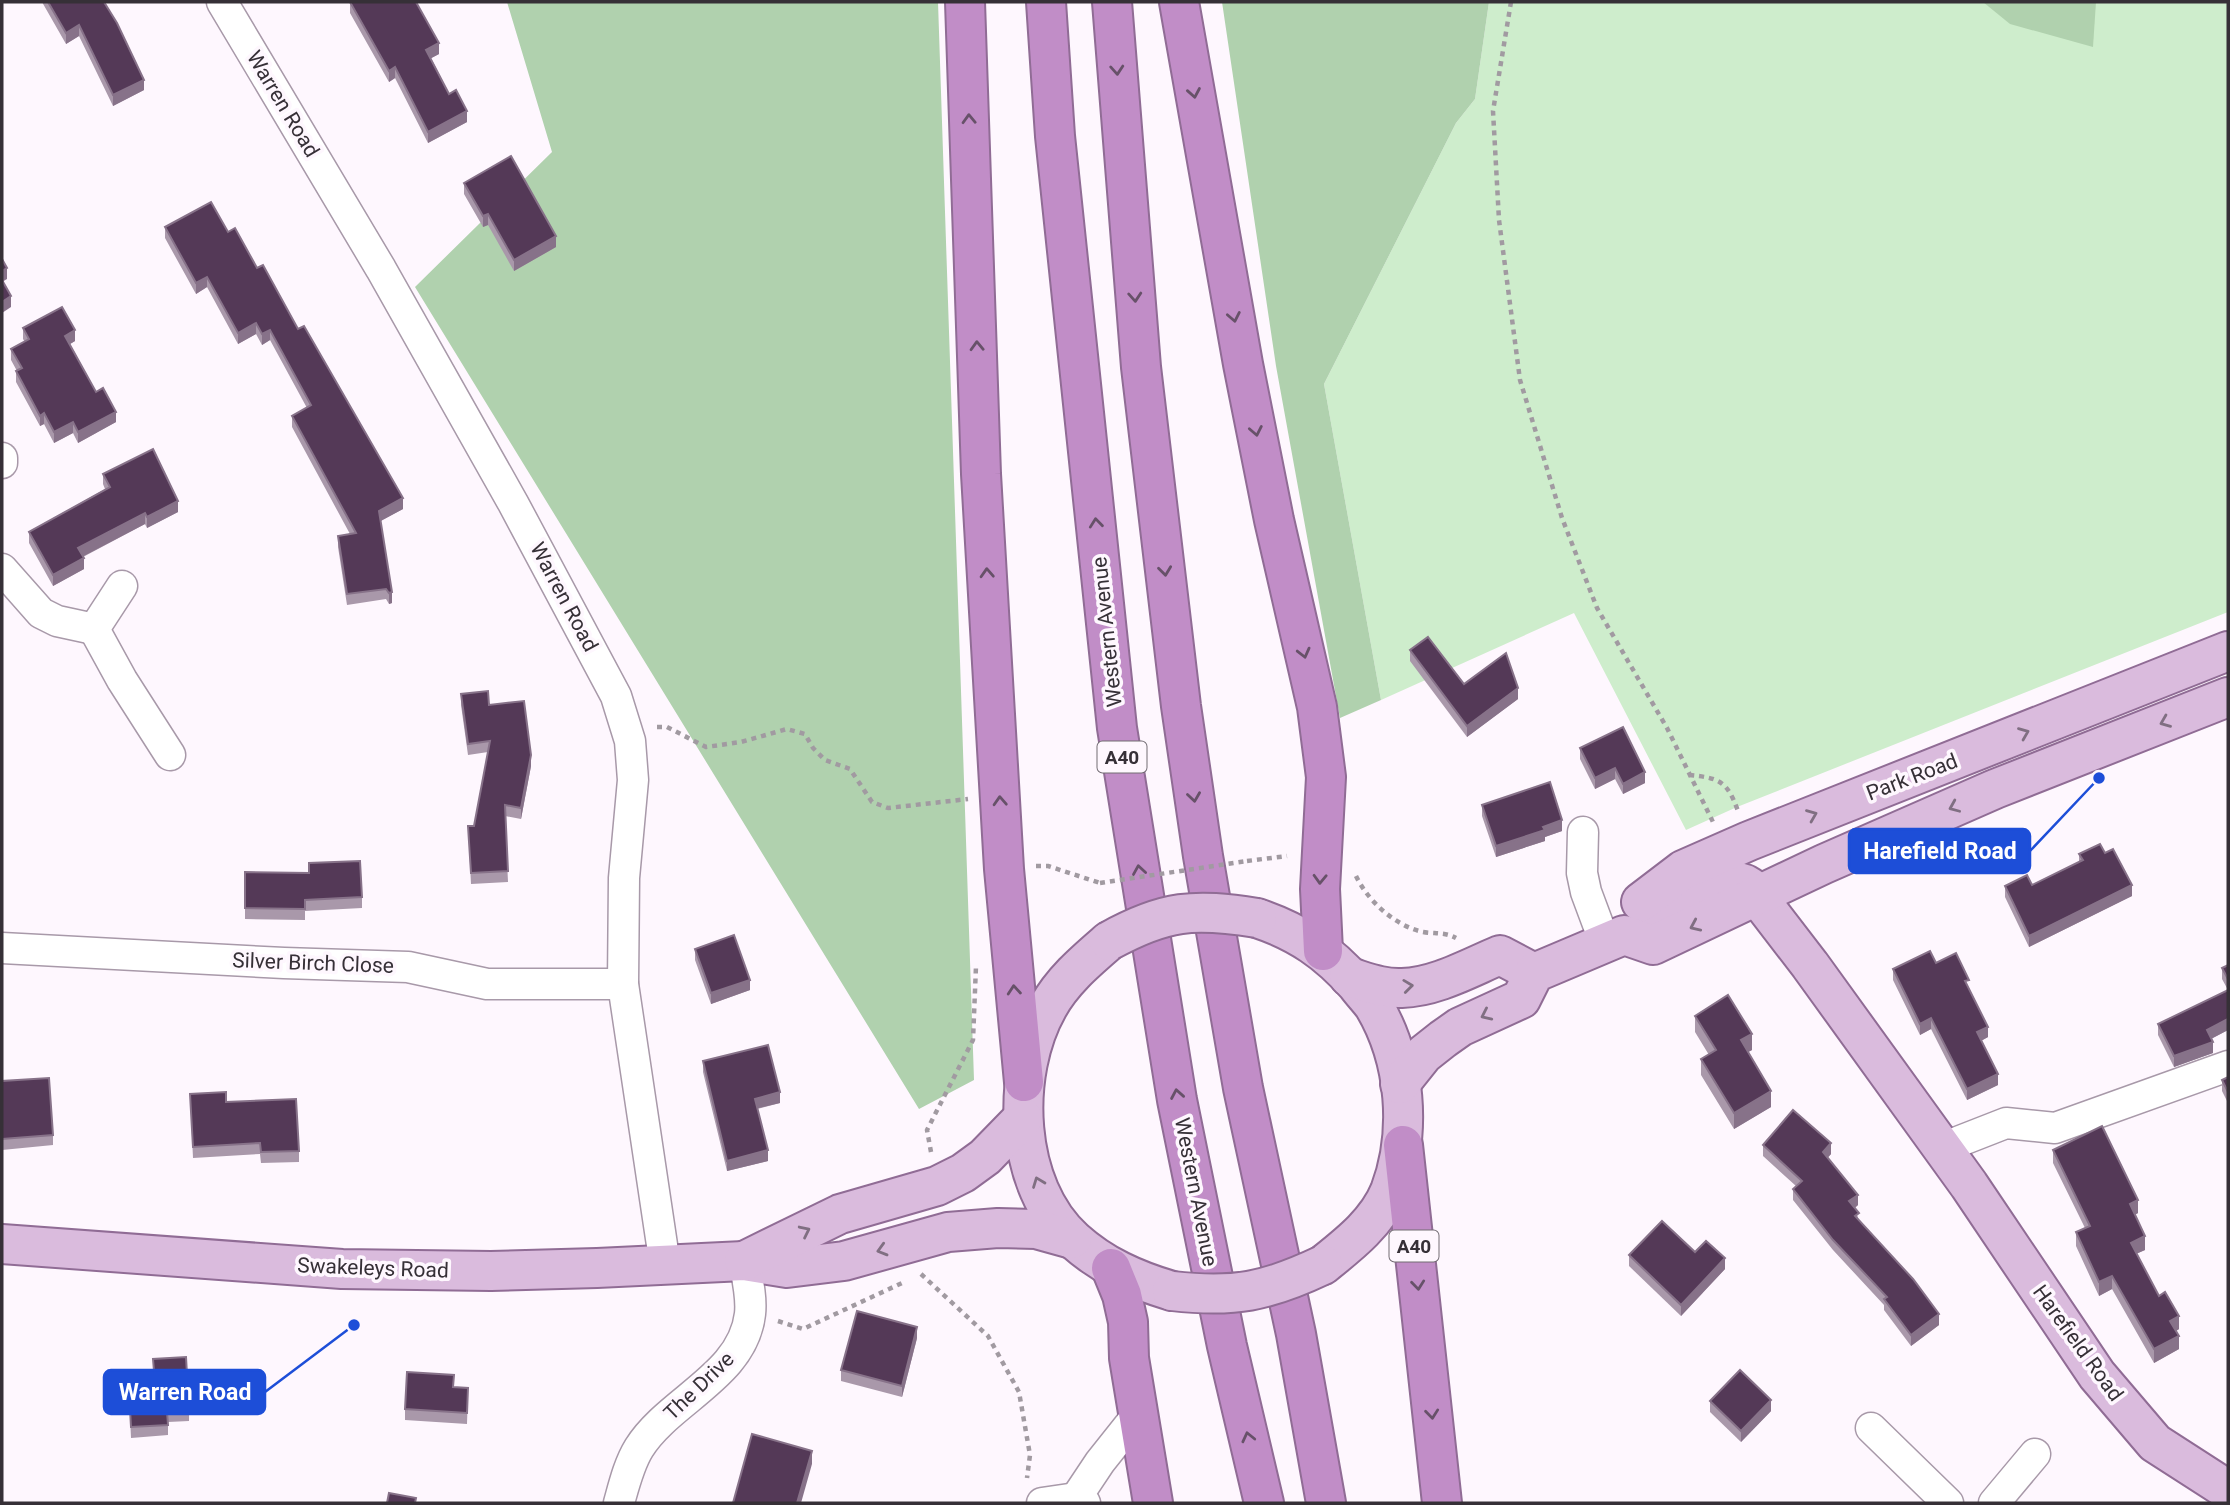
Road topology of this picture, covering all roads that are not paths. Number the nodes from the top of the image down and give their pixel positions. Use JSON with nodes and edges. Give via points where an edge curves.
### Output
{"nodes":[{"id":1,"x":222,"y":2,"type":"edge"},
{"id":2,"x":965,"y":2,"type":"edge"},
{"id":3,"x":1046,"y":2,"type":"edge"},
{"id":4,"x":1112,"y":2,"type":"edge"},
{"id":5,"x":1179,"y":2,"type":"edge"},
{"id":6,"x":2,"y":569,"type":"edge"},
{"id":7,"x":122,"y":586,"type":"dead end"},
{"id":8,"x":94,"y":629,"type":"junction"},
{"id":9,"x":2228,"y":651,"type":"edge"},
{"id":10,"x":2228,"y":697,"type":"edge"},
{"id":11,"x":170,"y":754,"type":"dead end"},
{"id":12,"x":1583,"y":832,"type":"dead end"},
{"id":13,"x":1757,"y":896,"type":"junction"},
{"id":14,"x":1643,"y":901,"type":"junction"},
{"id":15,"x":1615,"y":939,"type":"junction"},
{"id":16,"x":2,"y":948,"type":"edge"},
{"id":17,"x":1336,"y":964,"type":"junction"},
{"id":18,"x":1534,"y":973,"type":"junction"},
{"id":19,"x":623,"y":984,"type":"junction"},
{"id":20,"x":2228,"y":1066,"type":"edge"},
{"id":21,"x":1400,"y":1084,"type":"junction"},
{"id":22,"x":1023,"y":1100,"type":"junction"},
{"id":23,"x":1403,"y":1144,"type":"junction"},
{"id":24,"x":1942,"y":1148,"type":"junction"},
{"id":25,"x":1072,"y":1238,"type":"junction"},
{"id":26,"x":2,"y":1244,"type":"edge"},
{"id":27,"x":744,"y":1261,"type":"junction"},
{"id":28,"x":665,"y":1265,"type":"junction"},
{"id":29,"x":1111,"y":1268,"type":"junction"},
{"id":30,"x":1139,"y":1413,"type":"junction"},
{"id":31,"x":1871,"y":1428,"type":"dead end"},
{"id":32,"x":2035,"y":1454,"type":"dead end"},
{"id":33,"x":2228,"y":1490,"type":"edge"},
{"id":34,"x":1035,"y":1491,"type":"edge"},
{"id":35,"x":1080,"y":1501,"type":"edge"},
{"id":36,"x":619,"y":1503,"type":"edge"},
{"id":37,"x":1153,"y":1503,"type":"edge"},
{"id":38,"x":1264,"y":1503,"type":"edge"},
{"id":39,"x":1326,"y":1503,"type":"edge"},
{"id":40,"x":1442,"y":1503,"type":"edge"},
{"id":41,"x":1948,"y":1503,"type":"edge"},
{"id":42,"x":1994,"y":1503,"type":"edge"}],
"edges":[{"from":1,"to":19,"type":"street","name":"Warren Road","via":[[381,270],[616,696],[626,727],[633,780],[624,878]]},
{"from":22,"to":2,"type":"highway","one_way":true,"via":[[981,474]]},
{"from":38,"to":3,"type":"highway","name":"Western Avenue","number":"A40","one_way":true,"via":[[1177,1100],[1117,728],[1055,136]]},
{"from":4,"to":39,"type":"highway","one_way":true,"via":[[1141,367],[1181,706],[1243,1088],[1296,1334]]},
{"from":5,"to":17,"type":"highway","one_way":true,"via":[[1243,364],[1318,707],[1326,777],[1320,889]]},
{"from":6,"to":8,"type":"street","via":[[41,612],[57,621]]},
{"from":7,"to":8,"type":"street"},
{"from":8,"to":11,"type":"street"},
{"from":14,"to":9,"type":"main road","name":"Park Road","one_way":true,"via":[[1736,831]]},
{"from":10,"to":13,"type":"main road","name":"Park Road","one_way":true,"via":[[1995,789]]},
{"from":12,"to":15,"type":"street","via":[[1586,892]]},
{"from":13,"to":14,"type":"main road","via":[[1735,881],[1659,909]]},
{"from":13,"to":15,"type":"main road","name":"Park Road","one_way":true,"via":[[1653,945]]},
{"from":13,"to":24,"type":"main road","name":"Harefield Road"},
{"from":14,"to":15,"type":"main road","name":"Park Road","via":[[1632,906]]},
{"from":15,"to":18,"type":"main road"},
{"from":16,"to":19,"type":"street","name":"Silver Birch Close","via":[[408,967],[486,984]]},
{"from":17,"to":18,"type":"main road","one_way":true,"via":[[1377,986],[1404,988],[1500,956]]},
{"from":17,"to":21,"type":"main road","via":[[1373,1005],[1390,1041]]},
{"from":17,"to":22,"type":"main road","bridge":true,"via":[[1286,928],[1257,918],[1215,911],[1141,923],[1074,971],[1049,1004],[1034,1035]]},
{"from":18,"to":21,"type":"main road","one_way":true,"via":[[1521,999],[1460,1027],[1424,1054]]},
{"from":19,"to":28,"type":"street","name":"Warren Road"},
{"from":20,"to":24,"type":"street","via":[[2055,1128],[2006,1123]]},
{"from":21,"to":23,"type":"main road"},
{"from":25,"to":22,"type":"main road","one_way":true,"via":[[1050,1211],[1038,1184],[1028,1154]]},
{"from":27,"to":22,"type":"main road","name":"Swakeleys Road","one_way":true,"via":[[840,1214],[937,1186],[963,1173],[985,1157]]},
{"from":23,"to":29,"type":"main road","bridge":true,"via":[[1389,1192],[1373,1219],[1323,1265],[1286,1283],[1207,1295],[1172,1291]]},
{"from":23,"to":40,"type":"highway","number":"A40","one_way":true},
{"from":24,"to":33,"type":"main road","name":"Harefield Road","via":[[2106,1385],[2155,1443]]},
{"from":25,"to":27,"type":"main road","name":"Swakeleys Road","one_way":true,"via":[[1036,1229],[998,1228],[948,1232],[844,1261],[787,1268]]},
{"from":25,"to":29,"type":"main road"},
{"from":26,"to":28,"type":"main road","name":"Swakeleys Road","via":[[355,1269]]},
{"from":27,"to":28,"type":"main road","name":"Swakeleys Road"},
{"from":27,"to":36,"type":"street","name":"The Drive","via":[[751,1312],[744,1337],[722,1368],[651,1433],[639,1449]]},
{"from":29,"to":30,"type":"highway","via":[[1128,1322]]},
{"from":30,"to":35,"type":"street","via":[[1100,1462]]},
{"from":30,"to":37,"type":"highway"},
{"from":31,"to":41,"type":"street"},
{"from":32,"to":42,"type":"street"},
{"from":34,"to":35,"type":"street"}]}
